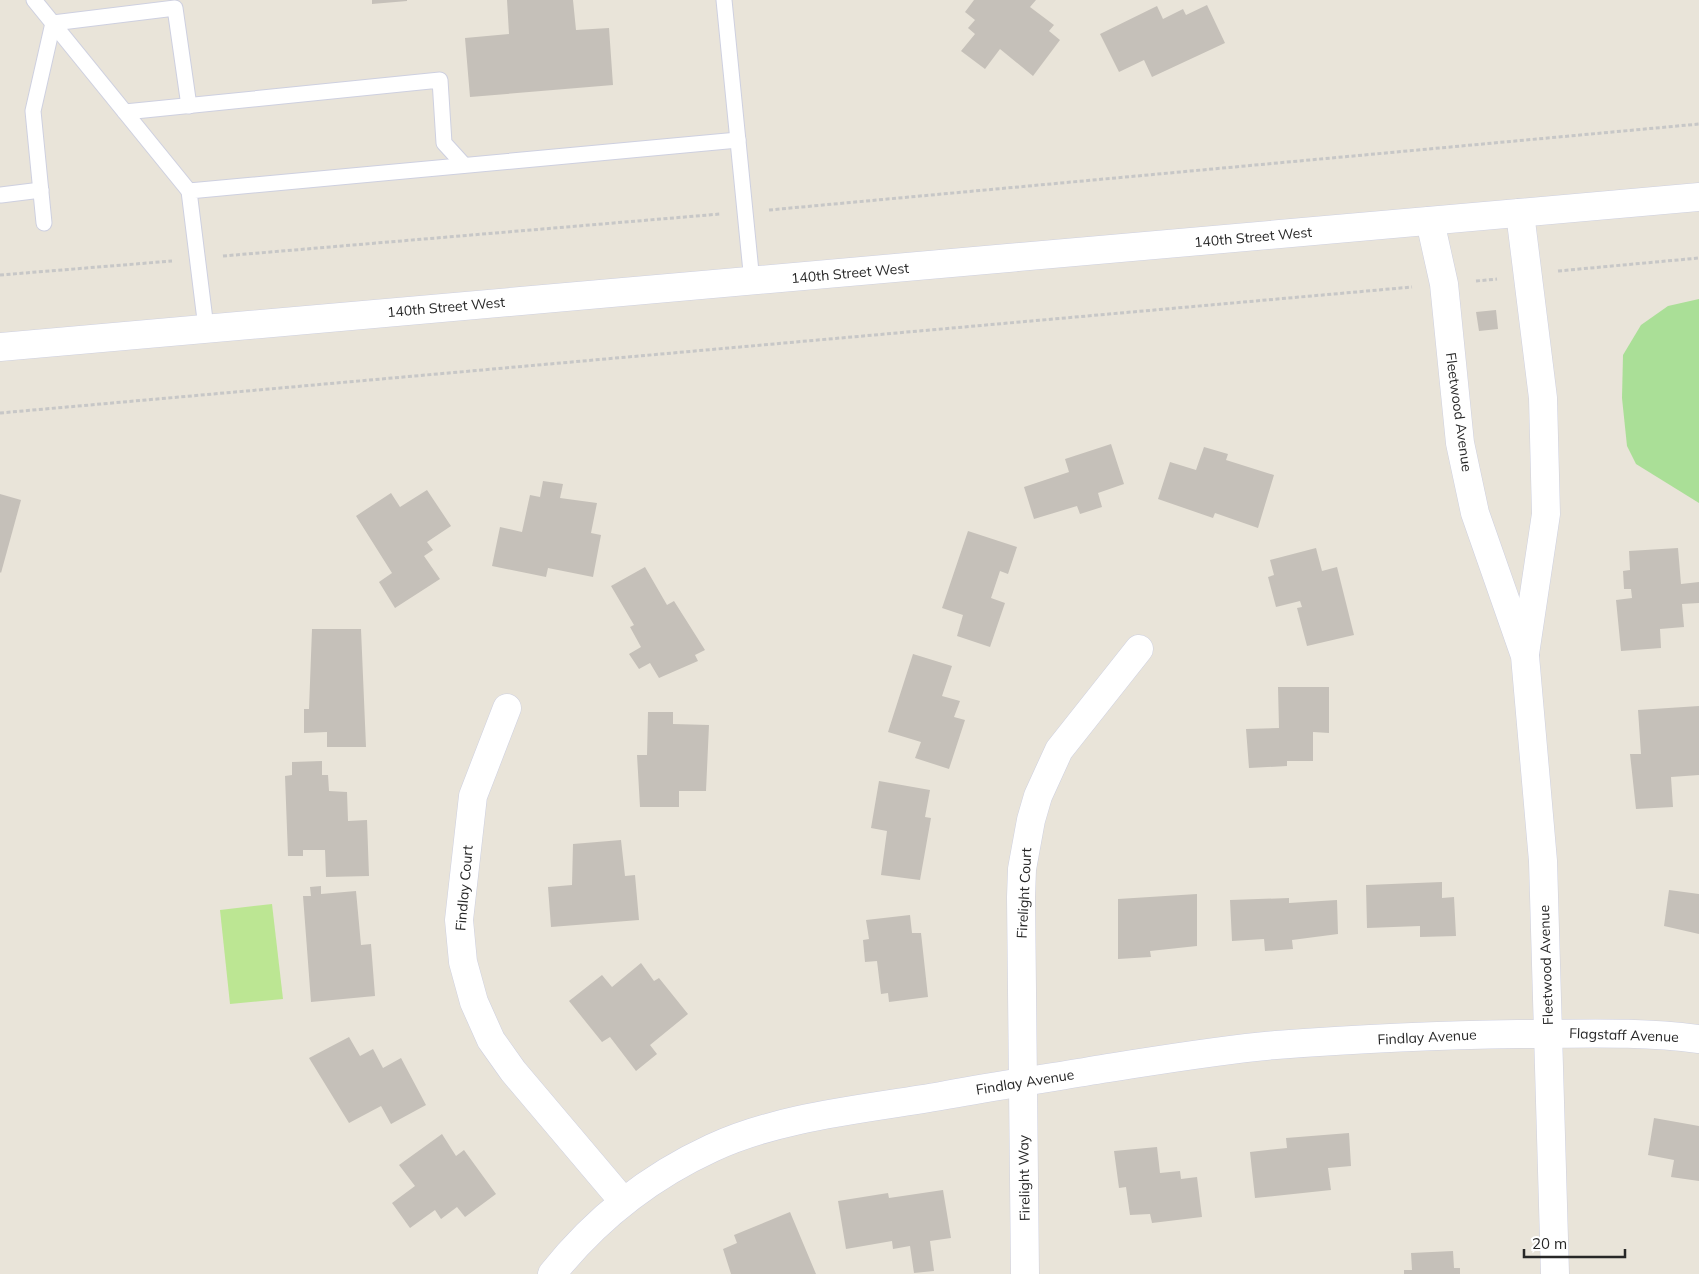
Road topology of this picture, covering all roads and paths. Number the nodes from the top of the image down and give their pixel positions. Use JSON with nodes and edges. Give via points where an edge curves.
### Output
{"nodes":[{"id":1,"x":34,"y":0,"type":"edge"},
{"id":2,"x":724,"y":0,"type":"edge"},
{"id":3,"x":174,"y":4,"type":"edge"},
{"id":4,"x":53,"y":23,"type":"junction"},
{"id":5,"x":189,"y":106,"type":"junction"},
{"id":6,"x":126,"y":112,"type":"junction"},
{"id":7,"x":1699,"y":124,"type":"edge"},
{"id":8,"x":738,"y":140,"type":"junction"},
{"id":9,"x":464,"y":165,"type":"junction"},
{"id":10,"x":41,"y":190,"type":"junction"},
{"id":11,"x":189,"y":190,"type":"junction"},
{"id":12,"x":1,"y":194,"type":"edge"},
{"id":13,"x":1699,"y":197,"type":"edge"},
{"id":14,"x":745,"y":212,"type":"junction"},
{"id":15,"x":1520,"y":213,"type":"junction"},
{"id":16,"x":1430,"y":221,"type":"junction"},
{"id":17,"x":44,"y":223,"type":"dead end"},
{"id":18,"x":198,"y":258,"type":"junction"},
{"id":19,"x":0,"y":275,"type":"edge"},
{"id":20,"x":752,"y":282,"type":"junction"},
{"id":21,"x":1413,"y":287,"type":"dead end"},
{"id":22,"x":206,"y":328,"type":"junction"},
{"id":23,"x":0,"y":347,"type":"edge"},
{"id":24,"x":0,"y":413,"type":"edge"},
{"id":25,"x":1140,"y":649,"type":"dead end"},
{"id":26,"x":1525,"y":656,"type":"junction"},
{"id":27,"x":507,"y":708,"type":"dead end"},
{"id":28,"x":1549,"y":1034,"type":"junction"},
{"id":29,"x":1699,"y":1039,"type":"edge"},
{"id":30,"x":1023,"y":1081,"type":"junction"},
{"id":31,"x":623,"y":1201,"type":"junction"},
{"id":32,"x":552,"y":1274,"type":"edge"},
{"id":33,"x":1025,"y":1274,"type":"edge"},
{"id":34,"x":1555,"y":1274,"type":"edge"}],
"edges":[{"from":1,"to":4,"type":"lane"},
{"from":2,"to":8,"type":"lane"},
{"from":3,"to":4,"type":"lane"},
{"from":3,"to":5,"type":"lane"},
{"from":4,"to":6,"type":"lane"},
{"from":4,"to":10,"type":"lane","via":[[33,111]]},
{"from":5,"to":6,"type":"lane"},
{"from":5,"to":9,"type":"lane","via":[[440,80],[444,143]]},
{"from":6,"to":11,"type":"lane"},
{"from":7,"to":14,"type":"path"},
{"from":8,"to":9,"type":"lane"},
{"from":8,"to":14,"type":"lane"},
{"from":9,"to":11,"type":"lane"},
{"from":10,"to":12,"type":"lane"},
{"from":10,"to":17,"type":"lane"},
{"from":11,"to":18,"type":"lane"},
{"from":13,"to":15,"type":"street","name":"140th Street West"},
{"from":14,"to":18,"type":"path"},
{"from":14,"to":20,"type":"lane"},
{"from":15,"to":16,"type":"street","name":"140th Street West"},
{"from":15,"to":26,"type":"street","name":"Fleetwood Avenue","via":[[1543,398],[1546,514]]},
{"from":16,"to":20,"type":"street","name":"140th Street West"},
{"from":16,"to":26,"type":"street","name":"Fleetwood Avenue","via":[[1444,284],[1460,443],[1475,513]]},
{"from":18,"to":19,"type":"path"},
{"from":18,"to":22,"type":"lane"},
{"from":20,"to":22,"type":"street","name":"140th Street West"},
{"from":21,"to":24,"type":"path"},
{"from":22,"to":23,"type":"street","name":"140th Street West"},
{"from":25,"to":30,"type":"street","name":"Firelight Court","via":[[1059,750],[1031,820],[1022,869],[1021,897]]},
{"from":26,"to":28,"type":"street","name":"Fleetwood Avenue","via":[[1543,861]]},
{"from":27,"to":31,"type":"street","name":"Findlay Court","via":[[474,796],[459,920],[463,962],[474,1002],[491,1040]]},
{"from":28,"to":29,"type":"street","name":"Flagstaff Avenue","via":[[1642,1033]]},
{"from":28,"to":30,"type":"street","name":"Findlay Avenue","via":[[1458,1034],[1275,1045]]},
{"from":28,"to":34,"type":"street","name":"Fleetwood Avenue"},
{"from":30,"to":31,"type":"street","name":"Findlay Avenue","via":[[761,1130],[713,1147]]},
{"from":30,"to":33,"type":"street","name":"Firelight Way"},
{"from":31,"to":32,"type":"street","name":"Findlay Avenue","via":[[588,1233]]}]}
